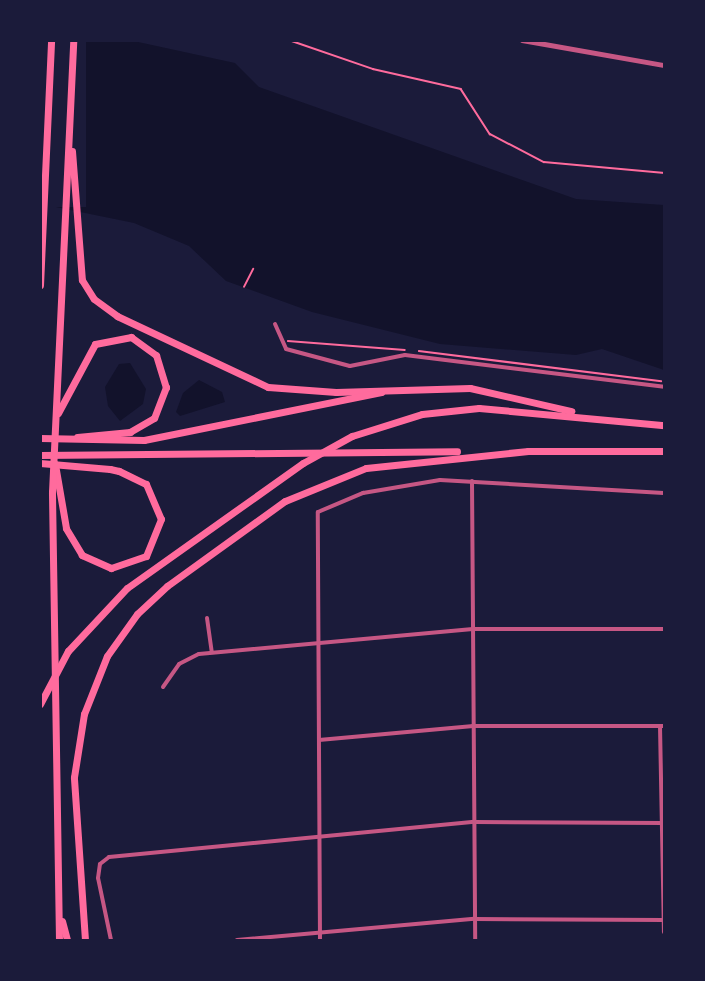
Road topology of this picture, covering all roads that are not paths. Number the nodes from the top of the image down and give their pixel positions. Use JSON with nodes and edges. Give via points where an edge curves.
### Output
{"nodes":[{"id":1,"x":51,"y":40,"type":"edge"},
{"id":2,"x":73,"y":40,"type":"edge"},
{"id":3,"x":522,"y":40,"type":"edge"},
{"id":4,"x":539,"y":40,"type":"edge"},
{"id":5,"x":533,"y":43,"type":"junction"},
{"id":6,"x":664,"y":65,"type":"edge"},
{"id":7,"x":69,"y":115,"type":"junction"},
{"id":8,"x":45,"y":156,"type":"junction"},
{"id":9,"x":40,"y":172,"type":"edge"},
{"id":10,"x":40,"y":285,"type":"edge"},
{"id":11,"x":275,"y":324,"type":"dead end"},
{"id":12,"x":664,"y":387,"type":"edge"},
{"id":13,"x":494,"y":393,"type":"junction"},
{"id":14,"x":585,"y":415,"type":"junction"},
{"id":15,"x":56,"y":416,"type":"junction"},
{"id":16,"x":664,"y":425,"type":"edge"},
{"id":17,"x":40,"y":437,"type":"edge"},
{"id":18,"x":528,"y":451,"type":"junction"},
{"id":19,"x":664,"y":451,"type":"edge"},
{"id":20,"x":40,"y":455,"type":"edge"},
{"id":21,"x":40,"y":463,"type":"edge"},
{"id":22,"x":56,"y":479,"type":"junction"},
{"id":23,"x":472,"y":481,"type":"junction"},
{"id":24,"x":664,"y":493,"type":"edge"},
{"id":25,"x":207,"y":618,"type":"dead end"},
{"id":26,"x":473,"y":629,"type":"junction"},
{"id":27,"x":664,"y":629,"type":"edge"},
{"id":28,"x":318,"y":644,"type":"junction"},
{"id":29,"x":213,"y":653,"type":"junction"},
{"id":30,"x":164,"y":687,"type":"dead end"},
{"id":31,"x":40,"y":704,"type":"edge"},
{"id":32,"x":473,"y":726,"type":"junction"},
{"id":33,"x":662,"y":726,"type":"edge"},
{"id":34,"x":319,"y":740,"type":"junction"},
{"id":35,"x":474,"y":822,"type":"junction"},
{"id":36,"x":663,"y":823,"type":"edge"},
{"id":37,"x":320,"y":836,"type":"junction"},
{"id":38,"x":59,"y":910,"type":"junction"},
{"id":39,"x":474,"y":919,"type":"junction"},
{"id":40,"x":664,"y":920,"type":"edge"},
{"id":41,"x":664,"y":932,"type":"edge"},
{"id":42,"x":320,"y":933,"type":"junction"},
{"id":43,"x":59,"y":940,"type":"edge"},
{"id":44,"x":67,"y":940,"type":"edge"},
{"id":45,"x":85,"y":940,"type":"edge"},
{"id":46,"x":111,"y":940,"type":"edge"},
{"id":47,"x":237,"y":940,"type":"edge"},
{"id":48,"x":320,"y":940,"type":"edge"},
{"id":49,"x":475,"y":940,"type":"edge"}],
"edges":[{"from":1,"to":8,"type":"highway"},
{"from":2,"to":7,"type":"highway"},
{"from":3,"to":5,"type":"street"},
{"from":4,"to":5,"type":"street"},
{"from":5,"to":6,"type":"street"},
{"from":7,"to":13,"type":"highway","via":[[82,280],[98,303],[246,380],[312,391],[437,386]]},
{"from":7,"to":15,"type":"highway"},
{"from":8,"to":9,"type":"highway"},
{"from":8,"to":10,"type":"highway"},
{"from":11,"to":12,"type":"street","via":[[286,350],[350,366],[405,355]]},
{"from":13,"to":14,"type":"highway"},
{"from":13,"to":17,"type":"highway","via":[[392,391],[144,440]]},
{"from":14,"to":16,"type":"highway"},
{"from":14,"to":31,"type":"highway","via":[[457,409],[391,422],[343,441],[286,474],[116,598],[68,651]]},
{"from":15,"to":17,"type":"highway","via":[[83,359],[100,341],[136,339],[160,360],[165,396],[157,414],[141,428],[97,437]]},
{"from":15,"to":22,"type":"highway"},
{"from":18,"to":19,"type":"highway"},
{"from":18,"to":20,"type":"highway"},
{"from":18,"to":45,"type":"highway","via":[[407,460],[326,481],[264,514],[137,614],[99,673],[78,739],[75,803]]},
{"from":21,"to":22,"type":"highway","via":[[110,469],[141,480],[161,513],[159,534],[149,552],[117,567],[86,559],[66,528]]},
{"from":22,"to":38,"type":"highway","via":[[53,634]]},
{"from":23,"to":24,"type":"street"},
{"from":23,"to":26,"type":"street"},
{"from":23,"to":28,"type":"street","via":[[388,487],[318,512]]},
{"from":25,"to":29,"type":"street"},
{"from":26,"to":27,"type":"street"},
{"from":26,"to":28,"type":"street"},
{"from":26,"to":32,"type":"street"},
{"from":28,"to":29,"type":"street"},
{"from":28,"to":34,"type":"street"},
{"from":29,"to":30,"type":"street","via":[[188,658]]},
{"from":32,"to":33,"type":"street"},
{"from":32,"to":34,"type":"street"},
{"from":32,"to":35,"type":"street"},
{"from":33,"to":36,"type":"street"},
{"from":34,"to":37,"type":"street"},
{"from":35,"to":36,"type":"street"},
{"from":35,"to":37,"type":"street"},
{"from":35,"to":39,"type":"street"},
{"from":36,"to":40,"type":"street"},
{"from":37,"to":42,"type":"street"},
{"from":37,"to":46,"type":"street","via":[[108,856],[100,864],[98,878]]},
{"from":38,"to":43,"type":"highway"},
{"from":38,"to":44,"type":"highway"},
{"from":39,"to":40,"type":"street"},
{"from":39,"to":42,"type":"street"},
{"from":39,"to":49,"type":"street"},
{"from":40,"to":41,"type":"street"},
{"from":42,"to":47,"type":"street"},
{"from":42,"to":48,"type":"street"}]}
